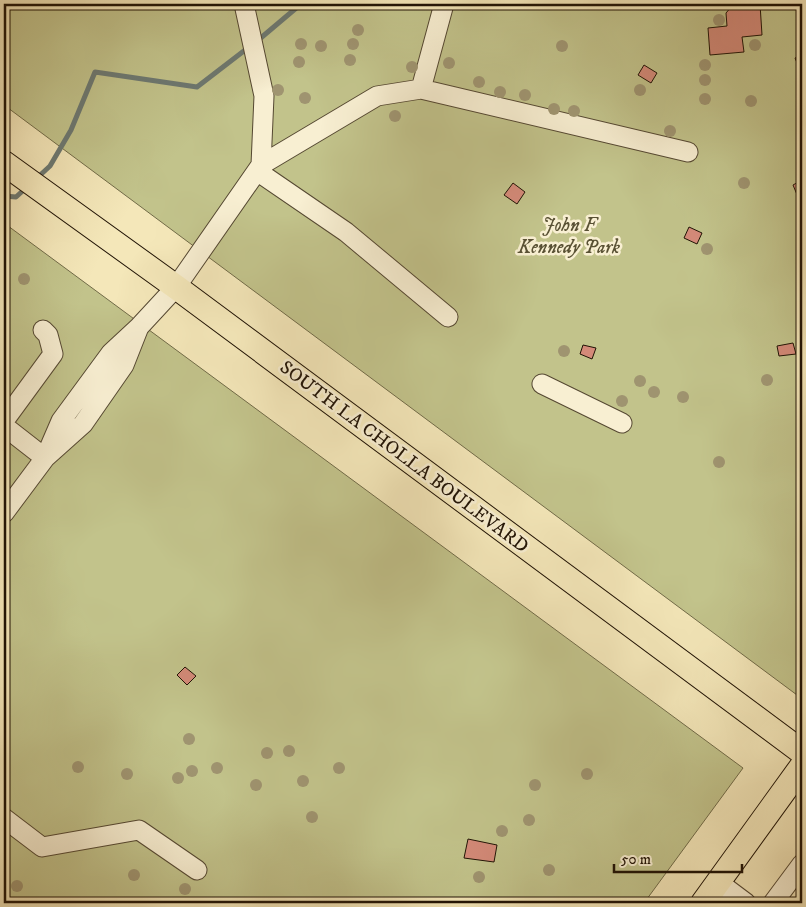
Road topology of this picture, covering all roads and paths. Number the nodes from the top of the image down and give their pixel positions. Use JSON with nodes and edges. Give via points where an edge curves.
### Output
{"nodes":[{"id":1,"x":244,"y":4,"type":"edge"},
{"id":2,"x":444,"y":4,"type":"edge"},
{"id":3,"x":421,"y":89,"type":"junction"},
{"id":4,"x":688,"y":152,"type":"dead end"},
{"id":5,"x":4,"y":163,"type":"edge"},
{"id":6,"x":259,"y":168,"type":"junction"},
{"id":7,"x":176,"y":287,"type":"junction"},
{"id":8,"x":448,"y":317,"type":"dead end"},
{"id":9,"x":43,"y":330,"type":"dead end"},
{"id":10,"x":542,"y":384,"type":"dead end"},
{"id":11,"x":4,"y":421,"type":"edge"},
{"id":12,"x":622,"y":423,"type":"dead end"},
{"id":13,"x":4,"y":426,"type":"edge"},
{"id":14,"x":45,"y":458,"type":"junction"},
{"id":15,"x":4,"y":512,"type":"edge"},
{"id":16,"x":802,"y":752,"type":"edge"},
{"id":17,"x":802,"y":766,"type":"edge"},
{"id":18,"x":4,"y":818,"type":"edge"},
{"id":19,"x":802,"y":864,"type":"edge"},
{"id":20,"x":197,"y":870,"type":"dead end"},
{"id":21,"x":718,"y":882,"type":"junction"},
{"id":22,"x":703,"y":903,"type":"edge"},
{"id":23,"x":746,"y":903,"type":"edge"},
{"id":24,"x":773,"y":903,"type":"edge"}],
"edges":[{"from":1,"to":6,"type":"street","via":[[264,96]]},
{"from":2,"to":3,"type":"street"},
{"from":3,"to":4,"type":"street"},
{"from":3,"to":6,"type":"street","via":[[377,96]]},
{"from":5,"to":7,"type":"main road","name":"SOUTH LA CHOLLA BOULEVARD"},
{"from":6,"to":7,"type":"street"},
{"from":6,"to":8,"type":"street","via":[[346,232]]},
{"from":7,"to":14,"type":"street","via":[[139,327],[124,365],[83,424]]},
{"from":7,"to":16,"type":"main road","name":"SOUTH LA CHOLLA BOULEVARD"},
{"from":9,"to":11,"type":"street","via":[[48,335],[53,354]]},
{"from":10,"to":12,"type":"street"},
{"from":13,"to":14,"type":"street"},
{"from":14,"to":15,"type":"street"},
{"from":17,"to":21,"type":"main road"},
{"from":18,"to":20,"type":"street","via":[[42,847],[138,830]]},
{"from":19,"to":24,"type":"street"},
{"from":21,"to":22,"type":"main road"},
{"from":21,"to":23,"type":"street"}]}
